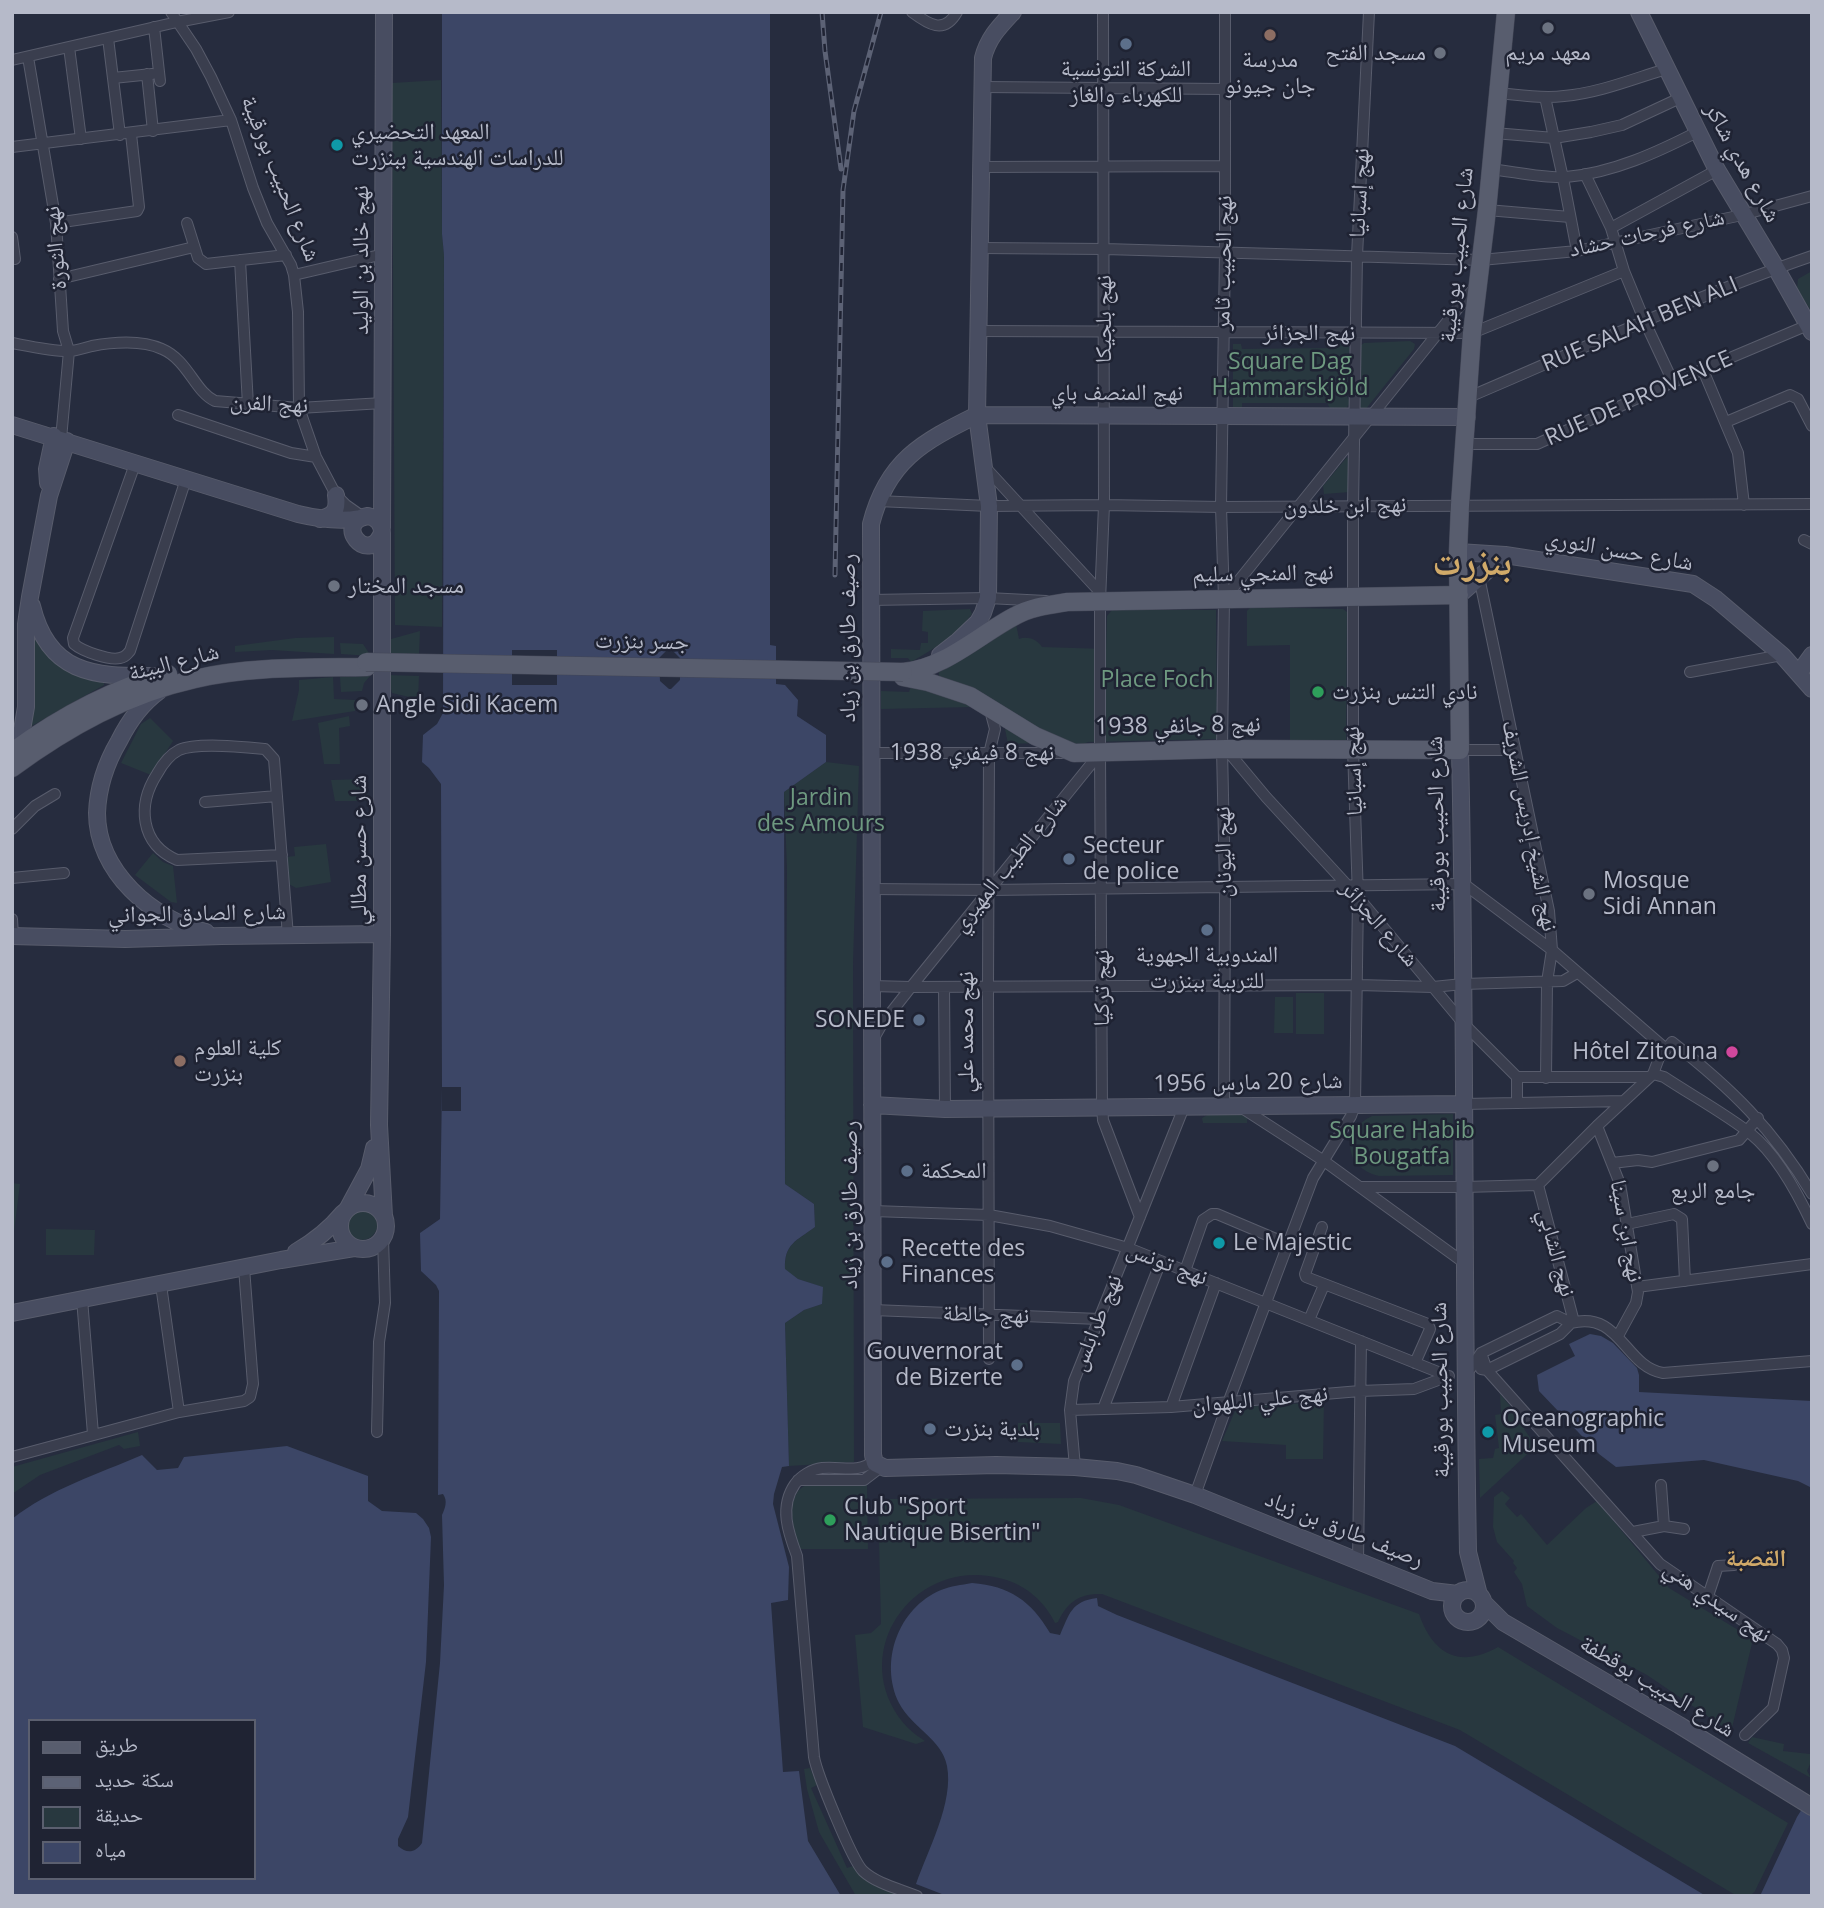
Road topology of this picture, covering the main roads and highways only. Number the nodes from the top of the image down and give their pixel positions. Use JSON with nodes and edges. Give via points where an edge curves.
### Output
{"nodes":[{"id":1,"x":1506,"y":12,"type":"edge"},
{"id":2,"x":1459,"y":595,"type":"junction"},
{"id":3,"x":366,"y":664,"type":"joint"},
{"id":4,"x":913,"y":673,"type":"junction"},
{"id":5,"x":162,"y":682,"type":"junction"},
{"id":6,"x":1460,"y":750,"type":"joint"},
{"id":7,"x":12,"y":752,"type":"edge"},
{"id":8,"x":12,"y":768,"type":"edge"}],
"edges":[{"from":1,"to":2,"type":"main road","name":"شارع الحبيب بورقيبة","via":[[1472,332]]},
{"from":2,"to":4,"type":"main road","name":"نهج المنجي سليم","via":[[1100,597],[1023,612],[969,646]]},
{"from":2,"to":6,"type":"main road","name":"شارع الحبيب بورقيبة"},
{"from":3,"to":4,"type":"main road","name":"جسر بنزرت","bridge":true},
{"from":3,"to":5,"type":"main road","name":"شارع البيئة"},
{"from":4,"to":6,"type":"main road","name":"نهج 8 جانفي 1938","via":[[958,690],[1035,736],[1074,753]]},
{"from":5,"to":7,"type":"main road","name":"شارع البيئة","via":[[106,695]]},
{"from":5,"to":8,"type":"main road","name":"شارع البيئة","via":[[44,745]]}]}
